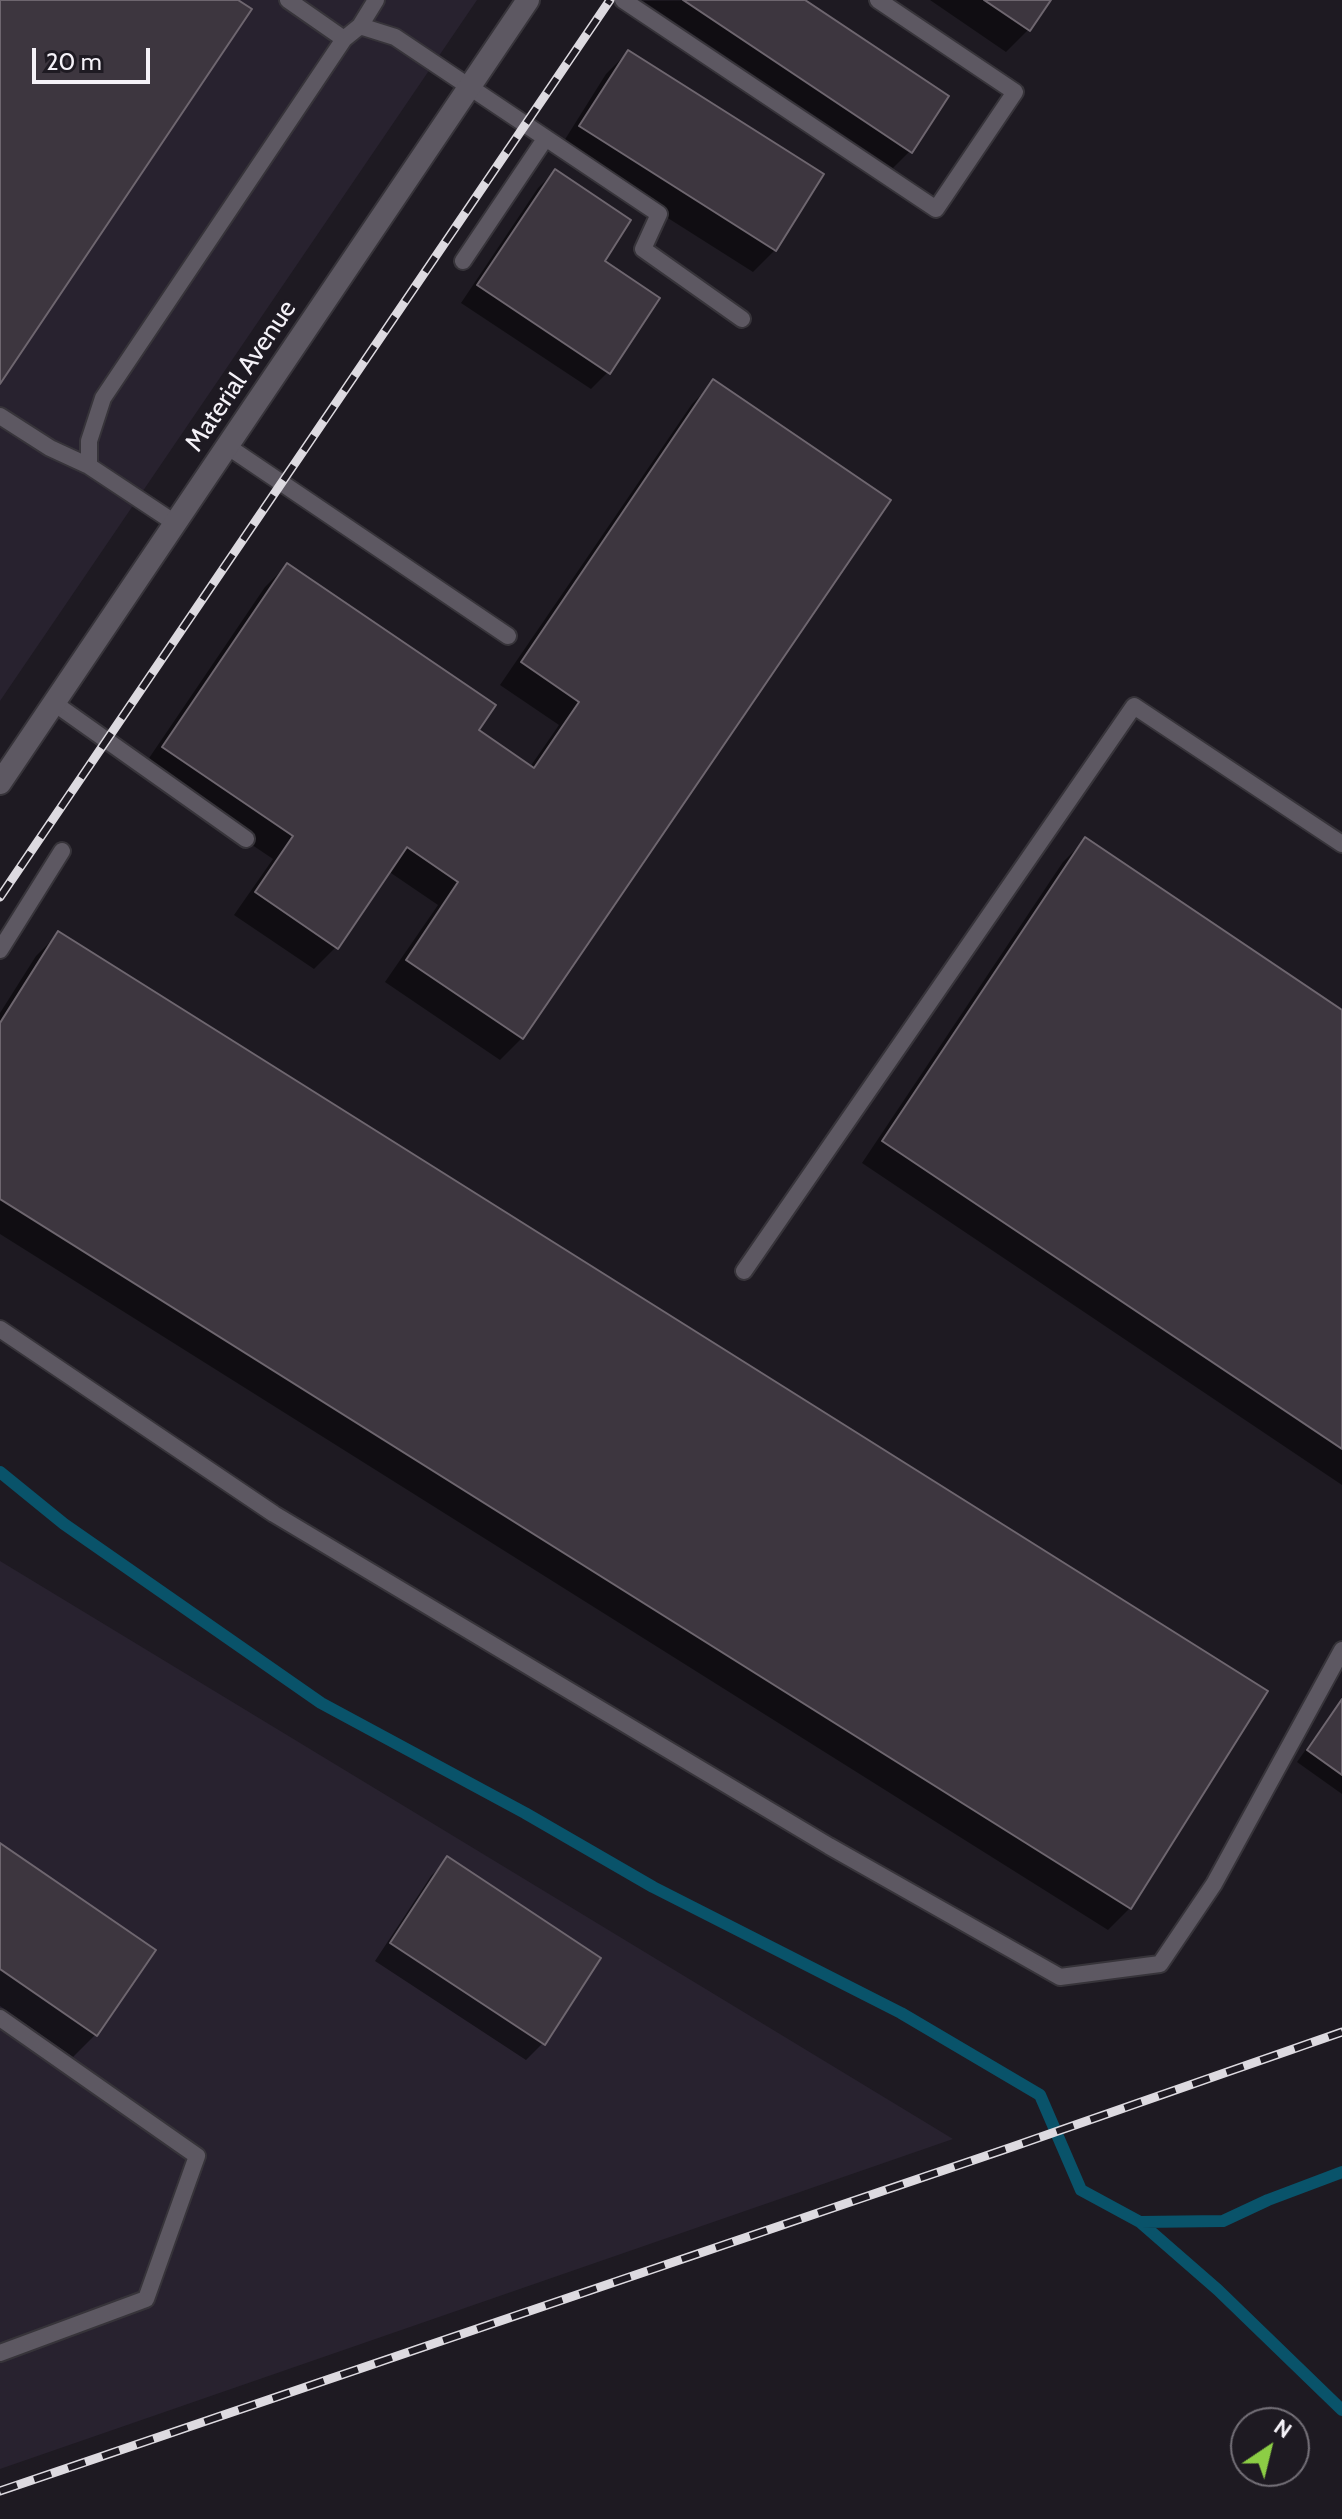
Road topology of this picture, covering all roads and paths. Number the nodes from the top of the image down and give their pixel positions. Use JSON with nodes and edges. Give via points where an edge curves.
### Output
{"nodes":[{"id":1,"x":288,"y":0,"type":"edge"},
{"id":2,"x":376,"y":0,"type":"edge"},
{"id":3,"x":528,"y":0,"type":"edge"},
{"id":4,"x":623,"y":0,"type":"edge"},
{"id":5,"x":878,"y":0,"type":"edge"},
{"id":6,"x":360,"y":26,"type":"junction"},
{"id":7,"x":344,"y":39,"type":"junction"},
{"id":8,"x":469,"y":88,"type":"junction"},
{"id":9,"x":545,"y":139,"type":"junction"},
{"id":10,"x":463,"y":261,"type":"dead end"},
{"id":11,"x":742,"y":319,"type":"dead end"},
{"id":12,"x":0,"y":416,"type":"edge"},
{"id":13,"x":227,"y":446,"type":"junction"},
{"id":14,"x":89,"y":466,"type":"junction"},
{"id":15,"x":175,"y":523,"type":"junction"},
{"id":16,"x":508,"y":636,"type":"dead end"},
{"id":17,"x":54,"y":703,"type":"junction"},
{"id":18,"x":2,"y":776,"type":"edge"},
{"id":19,"x":246,"y":839,"type":"dead end"},
{"id":20,"x":1342,"y":844,"type":"edge"},
{"id":21,"x":62,"y":851,"type":"dead end"},
{"id":22,"x":0,"y":950,"type":"edge"},
{"id":23,"x":744,"y":1271,"type":"dead end"},
{"id":24,"x":0,"y":1329,"type":"edge"},
{"id":25,"x":1342,"y":1650,"type":"edge"},
{"id":26,"x":0,"y":2018,"type":"edge"},
{"id":27,"x":0,"y":2353,"type":"edge"}],
"edges":[{"from":1,"to":7,"type":"lane"},
{"from":2,"to":6,"type":"lane"},
{"from":3,"to":8,"type":"street","name":"Material Avenue"},
{"from":4,"to":5,"type":"lane","via":[[936,209],[1015,92]]},
{"from":6,"to":7,"type":"lane"},
{"from":6,"to":8,"type":"lane","via":[[395,37]]},
{"from":7,"to":14,"type":"lane","via":[[103,398],[89,441]]},
{"from":8,"to":9,"type":"lane"},
{"from":8,"to":13,"type":"street","name":"Material Avenue"},
{"from":9,"to":10,"type":"lane"},
{"from":9,"to":11,"type":"lane","via":[[659,214],[643,249]]},
{"from":12,"to":14,"type":"lane"},
{"from":13,"to":15,"type":"street","name":"Material Avenue"},
{"from":13,"to":16,"type":"lane"},
{"from":14,"to":15,"type":"lane"},
{"from":15,"to":17,"type":"street","name":"Material Avenue"},
{"from":17,"to":18,"type":"street","name":"Material Avenue"},
{"from":17,"to":19,"type":"lane"},
{"from":20,"to":23,"type":"lane","via":[[1134,706]]},
{"from":21,"to":22,"type":"lane"},
{"from":24,"to":25,"type":"lane","via":[[274,1514],[829,1846],[1060,1977],[1160,1964],[1214,1884]]},
{"from":26,"to":27,"type":"lane","via":[[197,2156],[146,2299]]}]}
